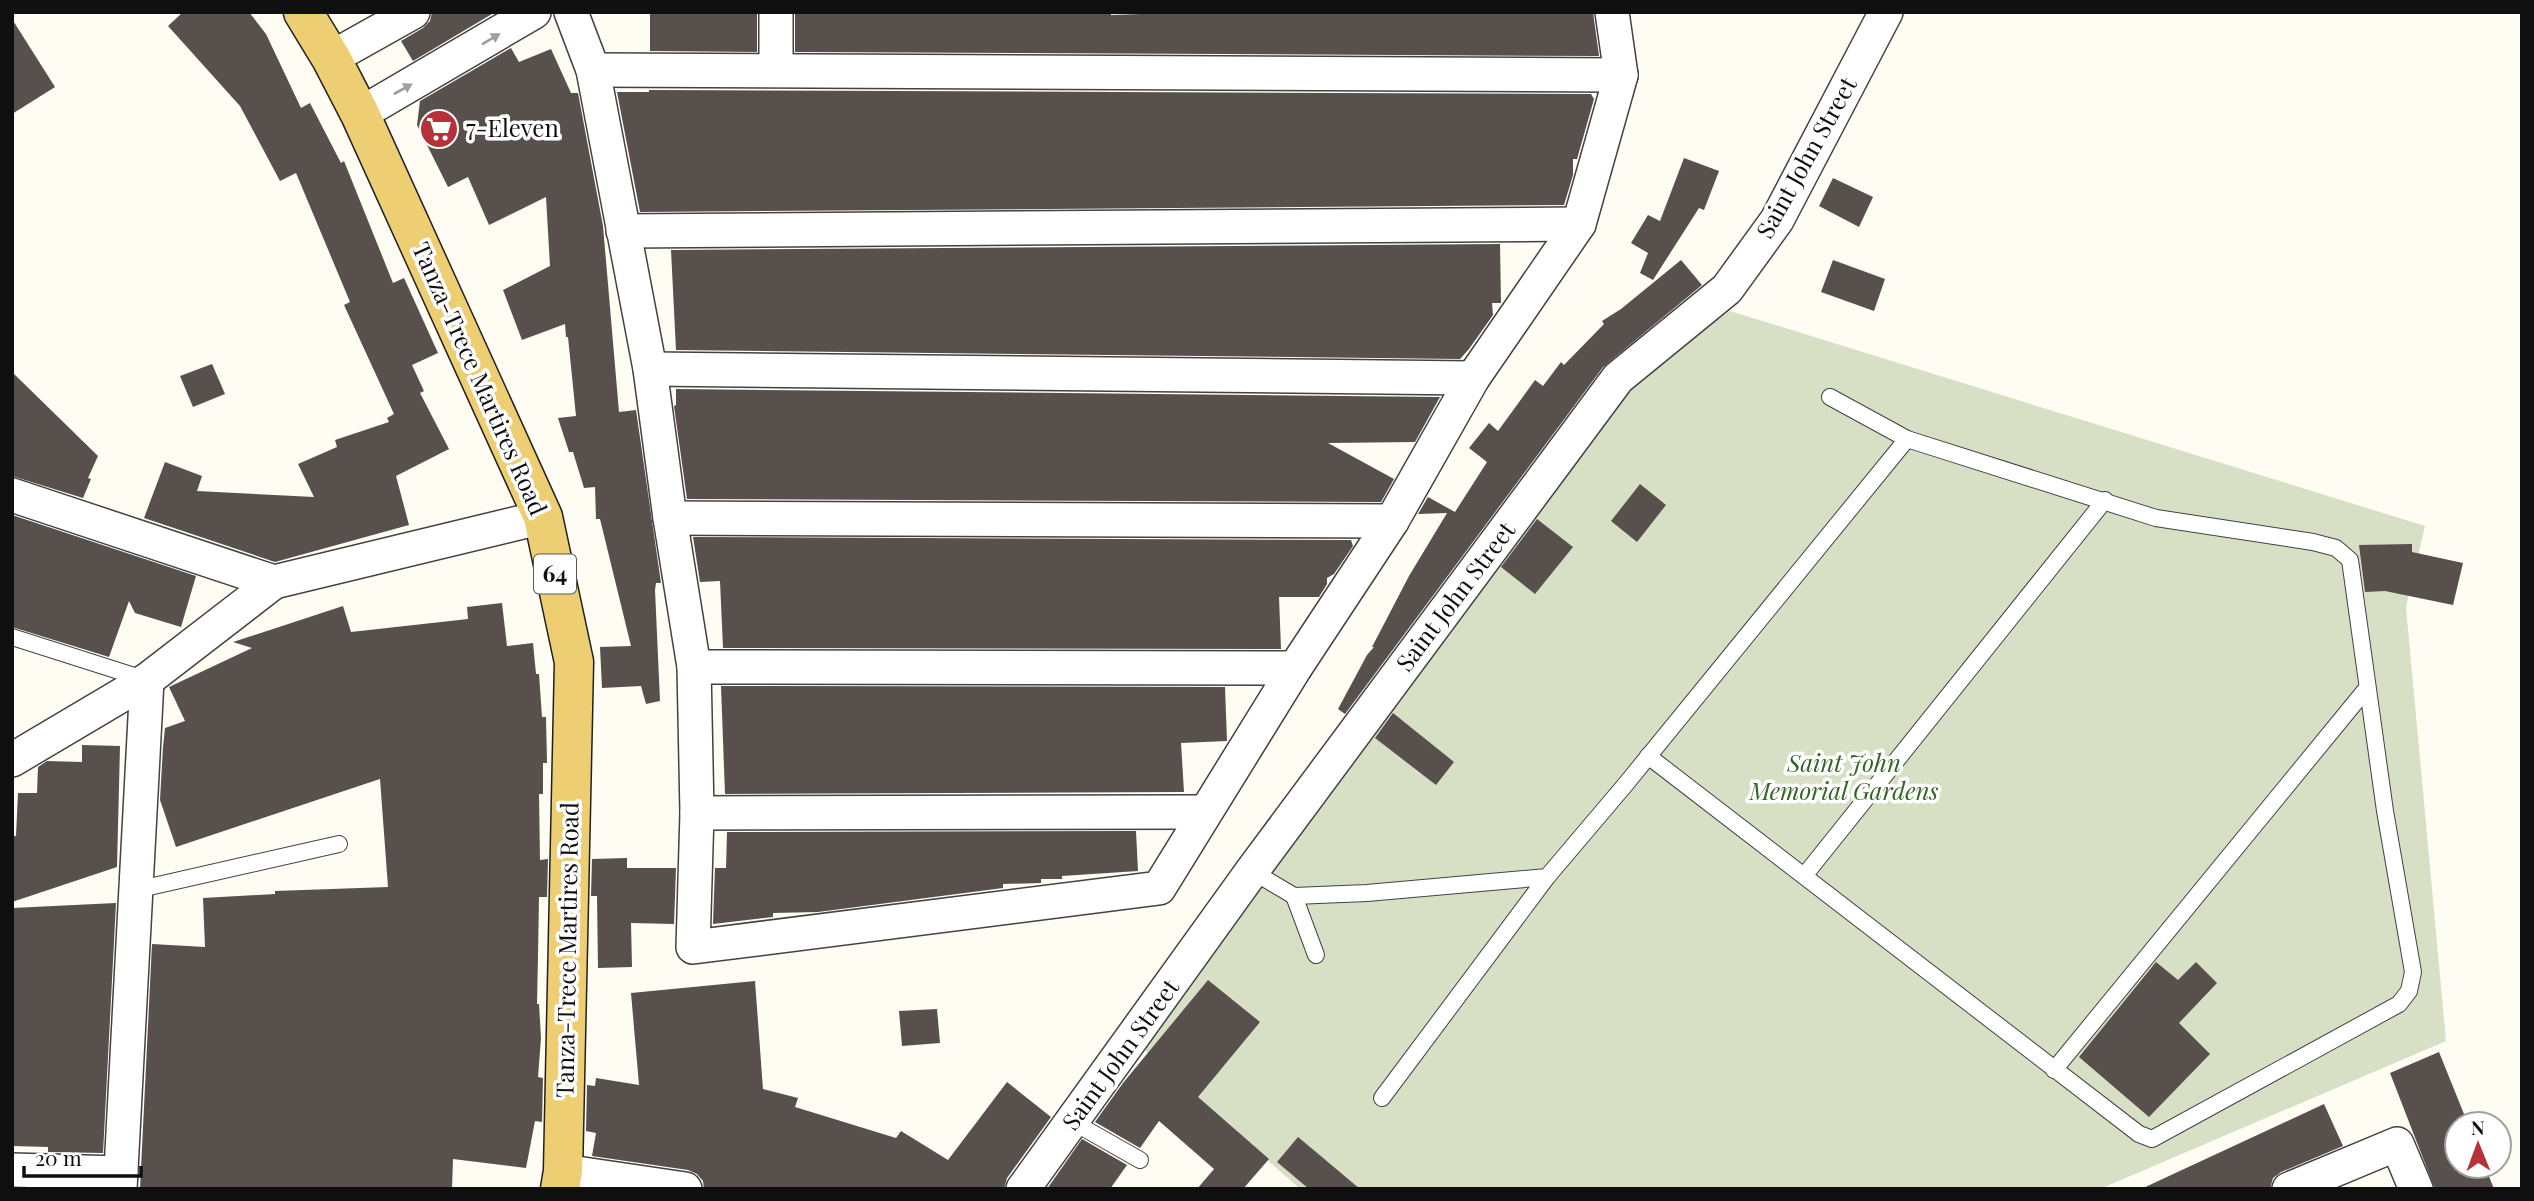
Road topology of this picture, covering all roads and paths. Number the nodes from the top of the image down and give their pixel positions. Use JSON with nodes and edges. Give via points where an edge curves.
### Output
{"nodes":[{"id":1,"x":303,"y":12,"type":"edge"},
{"id":2,"x":413,"y":12,"type":"edge"},
{"id":3,"x":534,"y":12,"type":"edge"},
{"id":4,"x":571,"y":12,"type":"edge"},
{"id":5,"x":776,"y":12,"type":"edge"},
{"id":6,"x":1612,"y":12,"type":"edge"},
{"id":7,"x":1886,"y":12,"type":"edge"},
{"id":8,"x":331,"y":58,"type":"junction"},
{"id":9,"x":776,"y":69,"type":"junction"},
{"id":10,"x":593,"y":70,"type":"junction"},
{"id":11,"x":1621,"y":75,"type":"junction"},
{"id":12,"x":360,"y":114,"type":"junction"},
{"id":13,"x":1579,"y":224,"type":"junction"},
{"id":14,"x":623,"y":231,"type":"junction"},
{"id":15,"x":650,"y":369,"type":"junction"},
{"id":16,"x":1473,"y":378,"type":"junction"},
{"id":17,"x":1830,"y":397,"type":"dead end"},
{"id":18,"x":1907,"y":439,"type":"junction"},
{"id":19,"x":12,"y":495,"type":"edge"},
{"id":20,"x":2105,"y":500,"type":"junction"},
{"id":21,"x":543,"y":517,"type":"junction"},
{"id":22,"x":670,"y":517,"type":"junction"},
{"id":23,"x":1392,"y":520,"type":"junction"},
{"id":24,"x":274,"y":582,"type":"junction"},
{"id":25,"x":12,"y":637,"type":"edge"},
{"id":26,"x":694,"y":667,"type":"junction"},
{"id":27,"x":1295,"y":668,"type":"junction"},
{"id":28,"x":147,"y":680,"type":"junction"},
{"id":29,"x":2367,"y":688,"type":"junction"},
{"id":30,"x":1648,"y":756,"type":"junction"},
{"id":31,"x":12,"y":760,"type":"edge"},
{"id":32,"x":1205,"y":812,"type":"junction"},
{"id":33,"x":697,"y":813,"type":"junction"},
{"id":34,"x":339,"y":844,"type":"dead end"},
{"id":35,"x":1252,"y":871,"type":"junction"},
{"id":36,"x":1804,"y":876,"type":"junction"},
{"id":37,"x":1547,"y":877,"type":"junction"},
{"id":38,"x":136,"y":890,"type":"junction"},
{"id":39,"x":1294,"y":896,"type":"junction"},
{"id":40,"x":1316,"y":955,"type":"dead end"},
{"id":41,"x":2054,"y":1070,"type":"junction"},
{"id":42,"x":1382,"y":1098,"type":"dead end"},
{"id":43,"x":1073,"y":1122,"type":"junction"},
{"id":44,"x":1140,"y":1160,"type":"dead end"},
{"id":45,"x":12,"y":1170,"type":"edge"},
{"id":46,"x":561,"y":1180,"type":"edge"},
{"id":47,"x":120,"y":1181,"type":"edge"},
{"id":48,"x":685,"y":1189,"type":"edge"},
{"id":49,"x":1023,"y":1189,"type":"edge"},
{"id":50,"x":2289,"y":1189,"type":"edge"},
{"id":51,"x":2416,"y":1189,"type":"edge"}],
"edges":[{"from":1,"to":8,"type":"main road","name":"Tanza-Trece Martires Road","number":"64"},
{"from":2,"to":8,"type":"street"},
{"from":12,"to":3,"type":"street","one_way":true},
{"from":4,"to":10,"type":"street"},
{"from":5,"to":9,"type":"street"},
{"from":6,"to":11,"type":"street"},
{"from":7,"to":35,"type":"street","name":"Saint John Street","via":[[1777,219],[1727,289],[1618,378]]},
{"from":8,"to":12,"type":"main road","name":"Tanza-Trece Martires Road","number":"64"},
{"from":9,"to":10,"type":"street"},
{"from":9,"to":11,"type":"street"},
{"from":10,"to":14,"type":"street"},
{"from":11,"to":13,"type":"street"},
{"from":12,"to":21,"type":"main road","name":"Tanza-Trece Martires Road","number":"64"},
{"from":13,"to":14,"type":"street"},
{"from":13,"to":16,"type":"street"},
{"from":14,"to":15,"type":"street"},
{"from":15,"to":16,"type":"street"},
{"from":15,"to":22,"type":"street"},
{"from":16,"to":23,"type":"street"},
{"from":17,"to":18,"type":"lane"},
{"from":18,"to":20,"type":"lane"},
{"from":18,"to":30,"type":"lane"},
{"from":19,"to":24,"type":"street"},
{"from":20,"to":29,"type":"lane","via":[[2156,518],[2336,548],[2350,560]]},
{"from":20,"to":36,"type":"lane"},
{"from":21,"to":24,"type":"street"},
{"from":21,"to":46,"type":"main road","name":"Tanza-Trece Martires Road","number":"64","via":[[574,662]]},
{"from":22,"to":23,"type":"street"},
{"from":22,"to":26,"type":"street"},
{"from":23,"to":27,"type":"street"},
{"from":24,"to":28,"type":"street"},
{"from":25,"to":28,"type":"lane"},
{"from":26,"to":27,"type":"street"},
{"from":26,"to":33,"type":"street"},
{"from":27,"to":32,"type":"street"},
{"from":28,"to":31,"type":"street"},
{"from":28,"to":38,"type":"street"},
{"from":29,"to":41,"type":"lane"},
{"from":29,"to":41,"type":"lane","via":[[2413,972],[2409,991],[2399,1004],[2152,1139]]},
{"from":30,"to":36,"type":"lane"},
{"from":30,"to":37,"type":"lane"},
{"from":32,"to":33,"type":"street"},
{"from":32,"to":33,"type":"street","via":[[1159,888],[693,947]]},
{"from":34,"to":38,"type":"lane"},
{"from":35,"to":39,"type":"lane"},
{"from":35,"to":43,"type":"street","name":"Saint John Street"},
{"from":36,"to":41,"type":"lane"},
{"from":37,"to":39,"type":"lane"},
{"from":37,"to":42,"type":"lane"},
{"from":38,"to":47,"type":"street"},
{"from":39,"to":40,"type":"lane"},
{"from":43,"to":44,"type":"lane"},
{"from":43,"to":49,"type":"street","name":"Saint John Street"},
{"from":45,"to":47,"type":"street"},
{"from":46,"to":48,"type":"street"},
{"from":50,"to":51,"type":"street","via":[[2397,1144]]}]}
